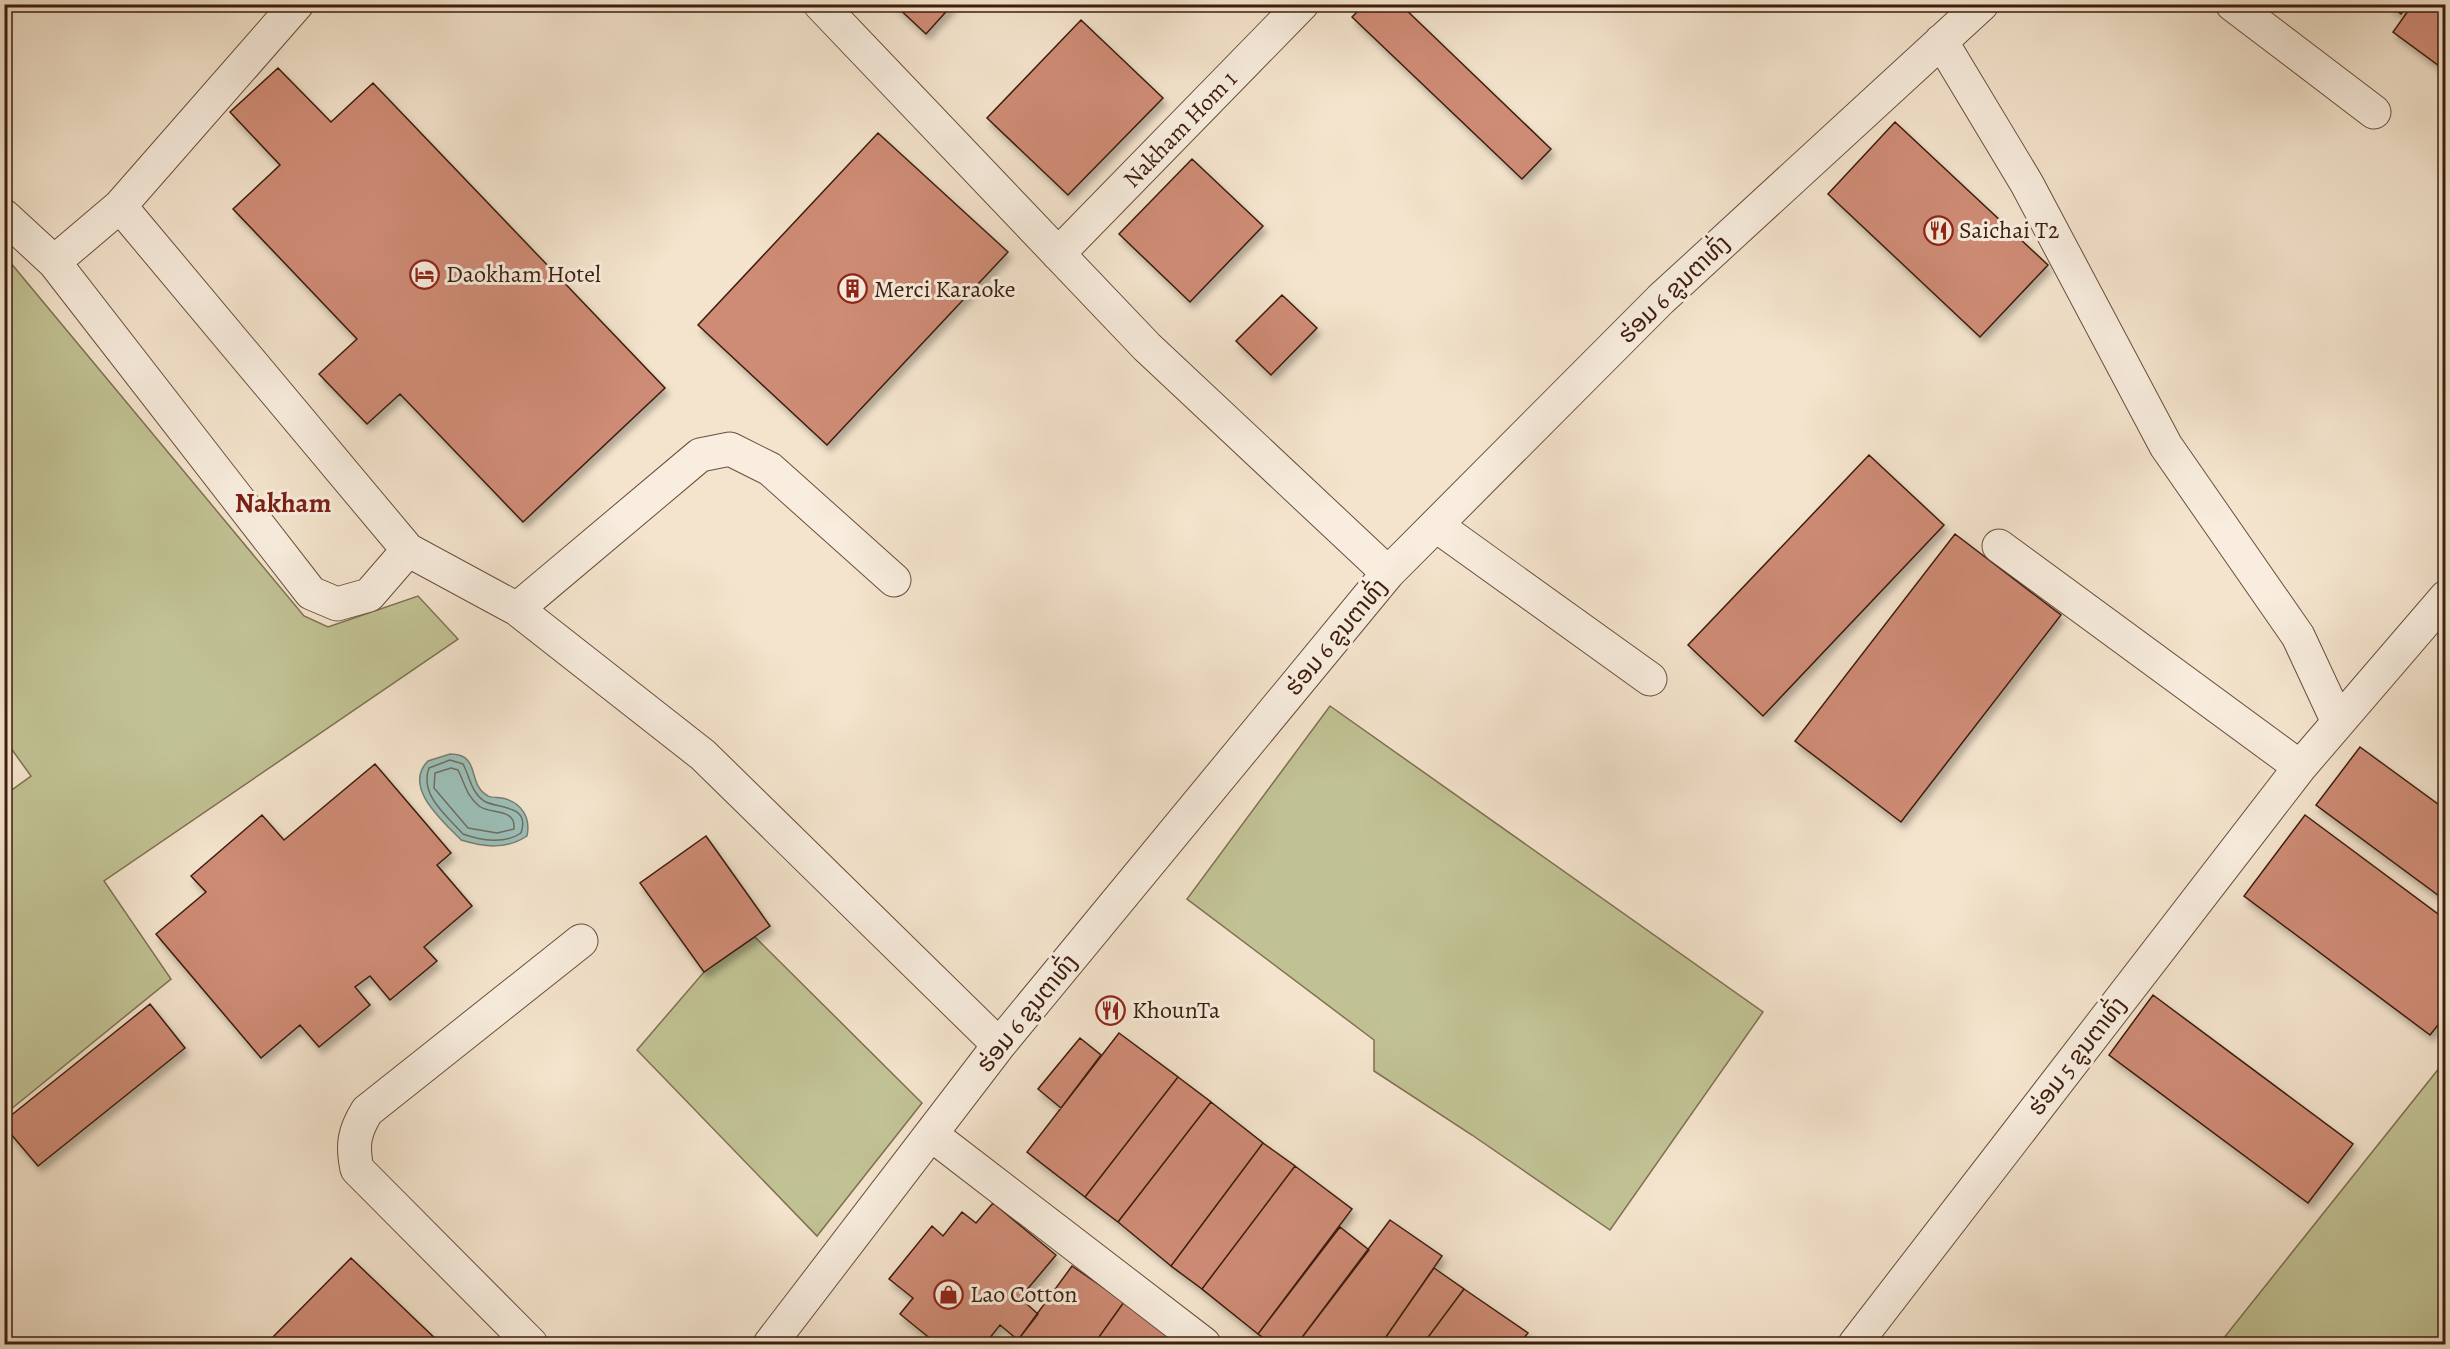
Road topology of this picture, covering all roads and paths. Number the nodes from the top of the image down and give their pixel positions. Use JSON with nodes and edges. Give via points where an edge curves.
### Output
{"nodes":[{"id":1,"x":297,"y":4,"type":"edge"},
{"id":2,"x":820,"y":4,"type":"edge"},
{"id":3,"x":1302,"y":4,"type":"edge"},
{"id":4,"x":1982,"y":4,"type":"edge"},
{"id":5,"x":2232,"y":4,"type":"edge"},
{"id":6,"x":1941,"y":41,"type":"junction"},
{"id":7,"x":2374,"y":112,"type":"dead end"},
{"id":8,"x":120,"y":206,"type":"junction"},
{"id":9,"x":4,"y":216,"type":"edge"},
{"id":10,"x":1058,"y":254,"type":"junction"},
{"id":11,"x":54,"y":262,"type":"junction"},
{"id":12,"x":1437,"y":526,"type":"junction"},
{"id":13,"x":1999,"y":546,"type":"dead end"},
{"id":14,"x":408,"y":550,"type":"junction"},
{"id":15,"x":1388,"y":573,"type":"junction"},
{"id":16,"x":894,"y":580,"type":"dead end"},
{"id":17,"x":2445,"y":597,"type":"edge"},
{"id":18,"x":517,"y":609,"type":"junction"},
{"id":19,"x":1650,"y":680,"type":"dead end"},
{"id":20,"x":2338,"y":723,"type":"junction"},
{"id":21,"x":2300,"y":767,"type":"junction"},
{"id":22,"x":581,"y":941,"type":"dead end"},
{"id":23,"x":999,"y":1045,"type":"junction"},
{"id":24,"x":932,"y":1135,"type":"junction"},
{"id":25,"x":531,"y":1344,"type":"edge"},
{"id":26,"x":770,"y":1344,"type":"edge"},
{"id":27,"x":1204,"y":1344,"type":"edge"},
{"id":28,"x":1855,"y":1344,"type":"edge"}],
"edges":[{"from":1,"to":8,"type":"street"},
{"from":2,"to":10,"type":"street"},
{"from":3,"to":10,"type":"street","name":"Nakham Hom 1"},
{"from":4,"to":6,"type":"street","name":"ຮ່ອມ 6 ຂູນຕາທົ່ງ"},
{"from":5,"to":7,"type":"street"},
{"from":6,"to":12,"type":"street","name":"ຮ່ອມ 6 ຂູນຕາທົ່ງ","via":[[1661,299]]},
{"from":6,"to":20,"type":"street","via":[[2027,183],[2166,446],[2298,636]]},
{"from":8,"to":11,"type":"street"},
{"from":8,"to":14,"type":"street"},
{"from":9,"to":11,"type":"street"},
{"from":10,"to":15,"type":"street","via":[[1147,347]]},
{"from":11,"to":14,"type":"street","via":[[312,593],[337,604],[369,595]]},
{"from":12,"to":15,"type":"street","name":"ຮ່ອມ 6 ຂູນຕາທົ່ງ"},
{"from":12,"to":19,"type":"street"},
{"from":13,"to":21,"type":"street"},
{"from":14,"to":18,"type":"street"},
{"from":15,"to":23,"type":"street","name":"ຮ່ອມ 6 ຂູນຕາທົ່ງ"},
{"from":16,"to":18,"type":"street","via":[[770,469],[730,449],[700,455]]},
{"from":17,"to":20,"type":"street","name":"ຮ່ອມ 5 ຂູນຕາທົ່ງ"},
{"from":18,"to":23,"type":"street","via":[[703,755]]},
{"from":20,"to":21,"type":"street","name":"ຮ່ອມ 5 ຂູນຕາທົ່ງ"},
{"from":21,"to":28,"type":"street","name":"ຮ່ອມ 5 ຂູນຕາທົ່ງ"},
{"from":22,"to":25,"type":"street","via":[[367,1111],[355,1130],[353,1146],[357,1169]]},
{"from":23,"to":24,"type":"street","name":"ຮ່ອມ 6 ຂູນຕາທົ່ງ"},
{"from":24,"to":26,"type":"street","name":"ຮ່ອມ 6 ຂູນຕາທົ່ງ"},
{"from":24,"to":27,"type":"street"}]}
